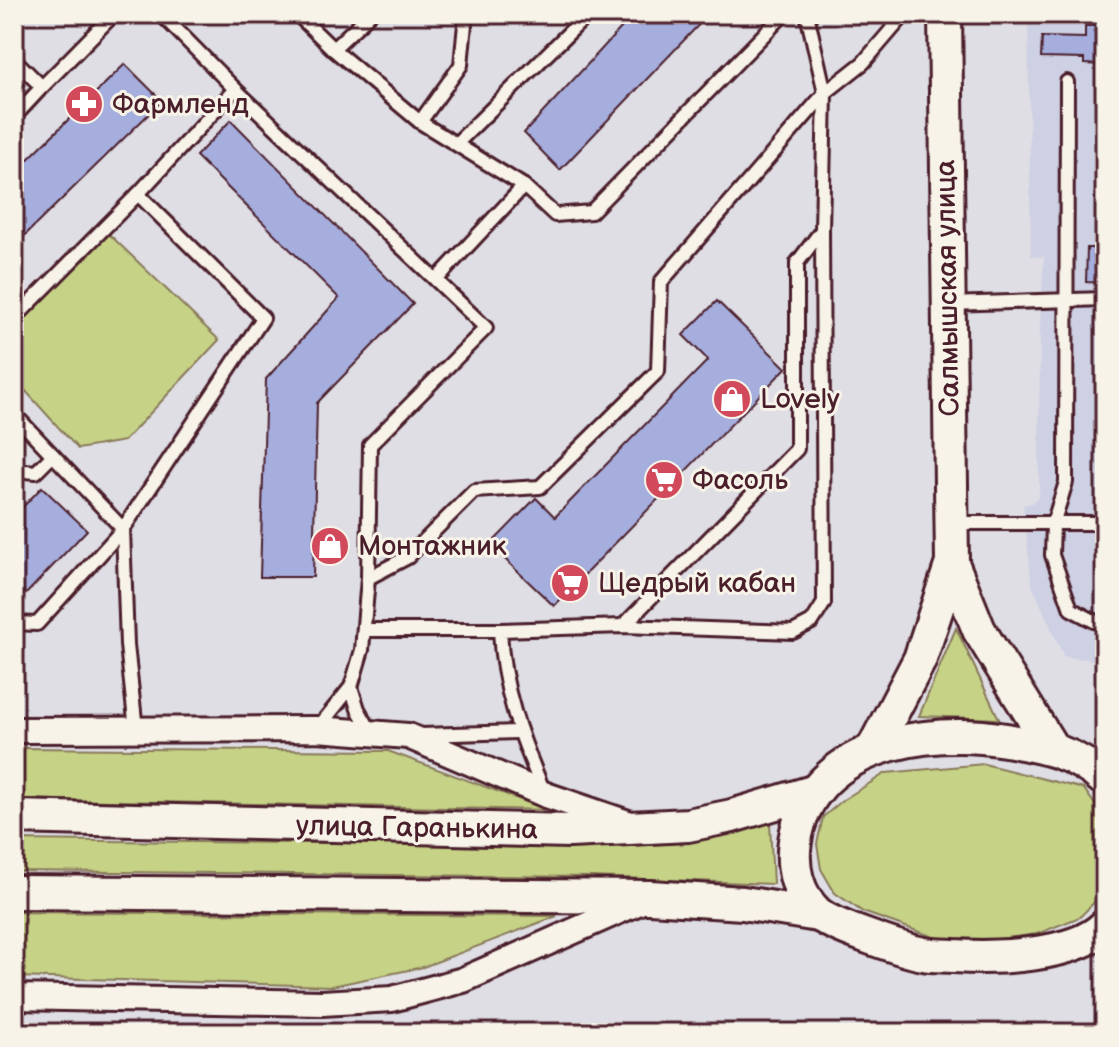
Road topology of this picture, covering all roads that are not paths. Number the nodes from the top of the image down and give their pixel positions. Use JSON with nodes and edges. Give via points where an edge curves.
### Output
{"nodes":[{"id":1,"x":114,"y":14,"type":"edge"},
{"id":2,"x":161,"y":14,"type":"edge"},
{"id":3,"x":297,"y":14,"type":"edge"},
{"id":4,"x":370,"y":14,"type":"edge"},
{"id":5,"x":466,"y":14,"type":"edge"},
{"id":6,"x":588,"y":14,"type":"edge"},
{"id":7,"x":784,"y":14,"type":"edge"},
{"id":8,"x":807,"y":14,"type":"edge"},
{"id":9,"x":905,"y":14,"type":"edge"},
{"id":10,"x":945,"y":14,"type":"edge"},
{"id":11,"x":333,"y":49,"type":"junction"},
{"id":12,"x":14,"y":59,"type":"edge"},
{"id":13,"x":1067,"y":82,"type":"dead end"},
{"id":14,"x":42,"y":87,"type":"junction"},
{"id":15,"x":235,"y":89,"type":"junction"},
{"id":16,"x":825,"y":93,"type":"junction"},
{"id":17,"x":14,"y":117,"type":"edge"},
{"id":18,"x":420,"y":122,"type":"junction"},
{"id":19,"x":457,"y":143,"type":"junction"},
{"id":20,"x":524,"y":186,"type":"junction"},
{"id":21,"x":138,"y":194,"type":"junction"},
{"id":22,"x":822,"y":230,"type":"junction"},
{"id":23,"x":436,"y":280,"type":"junction"},
{"id":24,"x":1105,"y":299,"type":"edge"},
{"id":25,"x":1065,"y":300,"type":"junction"},
{"id":26,"x":947,"y":304,"type":"junction"},
{"id":27,"x":14,"y":319,"type":"edge"},
{"id":28,"x":14,"y":414,"type":"edge"},
{"id":29,"x":53,"y":455,"type":"junction"},
{"id":30,"x":14,"y":470,"type":"edge"},
{"id":31,"x":952,"y":523,"type":"junction"},
{"id":32,"x":1105,"y":523,"type":"edge"},
{"id":33,"x":1053,"y":524,"type":"junction"},
{"id":34,"x":123,"y":529,"type":"junction"},
{"id":35,"x":952,"y":563,"type":"junction"},
{"id":36,"x":368,"y":578,"type":"junction"},
{"id":37,"x":1105,"y":622,"type":"edge"},
{"id":38,"x":14,"y":623,"type":"edge"},
{"id":39,"x":623,"y":626,"type":"junction"},
{"id":40,"x":365,"y":630,"type":"junction"},
{"id":41,"x":500,"y":630,"type":"junction"},
{"id":42,"x":351,"y":687,"type":"junction"},
{"id":43,"x":317,"y":729,"type":"junction"},
{"id":44,"x":14,"y":730,"type":"edge"},
{"id":45,"x":136,"y":730,"type":"junction"},
{"id":46,"x":371,"y":732,"type":"junction"},
{"id":47,"x":518,"y":732,"type":"junction"},
{"id":48,"x":408,"y":736,"type":"junction"},
{"id":49,"x":1052,"y":748,"type":"junction"},
{"id":50,"x":873,"y":749,"type":"junction"},
{"id":51,"x":1105,"y":780,"type":"edge"},
{"id":52,"x":816,"y":791,"type":"junction"},
{"id":53,"x":546,"y":795,"type":"junction"},
{"id":54,"x":14,"y":817,"type":"edge"},
{"id":55,"x":645,"y":829,"type":"junction"},
{"id":56,"x":14,"y":892,"type":"edge"},
{"id":57,"x":650,"y":897,"type":"junction"},
{"id":58,"x":818,"y":915,"type":"junction"},
{"id":59,"x":1102,"y":932,"type":"edge"},
{"id":60,"x":14,"y":997,"type":"edge"}],
"edges":[{"from":1,"to":14,"type":"lane"},
{"from":2,"to":15,"type":"lane"},
{"from":3,"to":11,"type":"lane"},
{"from":4,"to":11,"type":"lane"},
{"from":5,"to":18,"type":"lane","via":[[461,65]]},
{"from":6,"to":19,"type":"lane"},
{"from":7,"to":20,"type":"lane","via":[[591,212],[555,215]]},
{"from":8,"to":16,"type":"lane"},
{"from":9,"to":16,"type":"lane","via":[[863,63]]},
{"from":10,"to":26,"type":"main road","name":"Салмышская улица"},
{"from":11,"to":18,"type":"lane"},
{"from":12,"to":14,"type":"lane"},
{"from":13,"to":25,"type":"lane"},
{"from":14,"to":17,"type":"lane"},
{"from":15,"to":21,"type":"lane"},
{"from":15,"to":23,"type":"lane"},
{"from":16,"to":22,"type":"lane"},
{"from":16,"to":36,"type":"lane","via":[[661,282],[658,371],[540,487],[474,491],[408,557]]},
{"from":18,"to":19,"type":"lane"},
{"from":19,"to":20,"type":"lane"},
{"from":20,"to":23,"type":"lane"},
{"from":21,"to":27,"type":"lane"},
{"from":21,"to":34,"type":"lane","via":[[263,318]]},
{"from":22,"to":39,"type":"lane","via":[[797,263],[797,449]]},
{"from":22,"to":39,"type":"lane","via":[[824,603],[812,622],[793,632]]},
{"from":23,"to":36,"type":"lane","via":[[486,328],[370,445]]},
{"from":24,"to":25,"type":"lane"},
{"from":25,"to":26,"type":"lane"},
{"from":25,"to":33,"type":"lane","via":[[1066,482]]},
{"from":26,"to":31,"type":"main road","name":"Салмышская улица"},
{"from":28,"to":29,"type":"lane"},
{"from":29,"to":30,"type":"lane","via":[[36,472]]},
{"from":29,"to":34,"type":"lane"},
{"from":31,"to":33,"type":"lane"},
{"from":31,"to":35,"type":"main road","name":"Салмышская улица"},
{"from":32,"to":33,"type":"lane"},
{"from":33,"to":37,"type":"lane","via":[[1052,555],[1071,609]]},
{"from":34,"to":38,"type":"lane","via":[[37,624]]},
{"from":34,"to":45,"type":"lane"},
{"from":35,"to":49,"type":"main road","name":"Салмышская улица","via":[[979,630]]},
{"from":35,"to":50,"type":"main road","name":"Салмышская улица","via":[[920,659]]},
{"from":36,"to":40,"type":"lane"},
{"from":39,"to":41,"type":"lane"},
{"from":40,"to":41,"type":"lane"},
{"from":40,"to":42,"type":"lane"},
{"from":41,"to":47,"type":"lane"},
{"from":42,"to":43,"type":"lane"},
{"from":42,"to":46,"type":"lane"},
{"from":43,"to":45,"type":"street"},
{"from":43,"to":46,"type":"street"},
{"from":44,"to":45,"type":"street"},
{"from":46,"to":48,"type":"street"},
{"from":47,"to":48,"type":"lane"},
{"from":47,"to":53,"type":"lane"},
{"from":48,"to":53,"type":"street"},
{"from":49,"to":50,"type":"main road","via":[[990,737],[928,737]]},
{"from":49,"to":51,"type":"main road","via":[[1086,763]]},
{"from":50,"to":52,"type":"main road","via":[[845,763]]},
{"from":52,"to":55,"type":"main road","name":"улица Гаранькина","via":[[732,816]]},
{"from":52,"to":58,"type":"main road","via":[[797,831],[793,858],[800,891]]},
{"from":53,"to":55,"type":"street"},
{"from":54,"to":55,"type":"main road","name":"улица Гаранькина"},
{"from":56,"to":57,"type":"main road"},
{"from":57,"to":58,"type":"main road"},
{"from":57,"to":60,"type":"street","via":[[463,980],[392,999],[322,1003]]},
{"from":58,"to":59,"type":"main road","via":[[923,954],[985,958],[1048,951]]}]}
